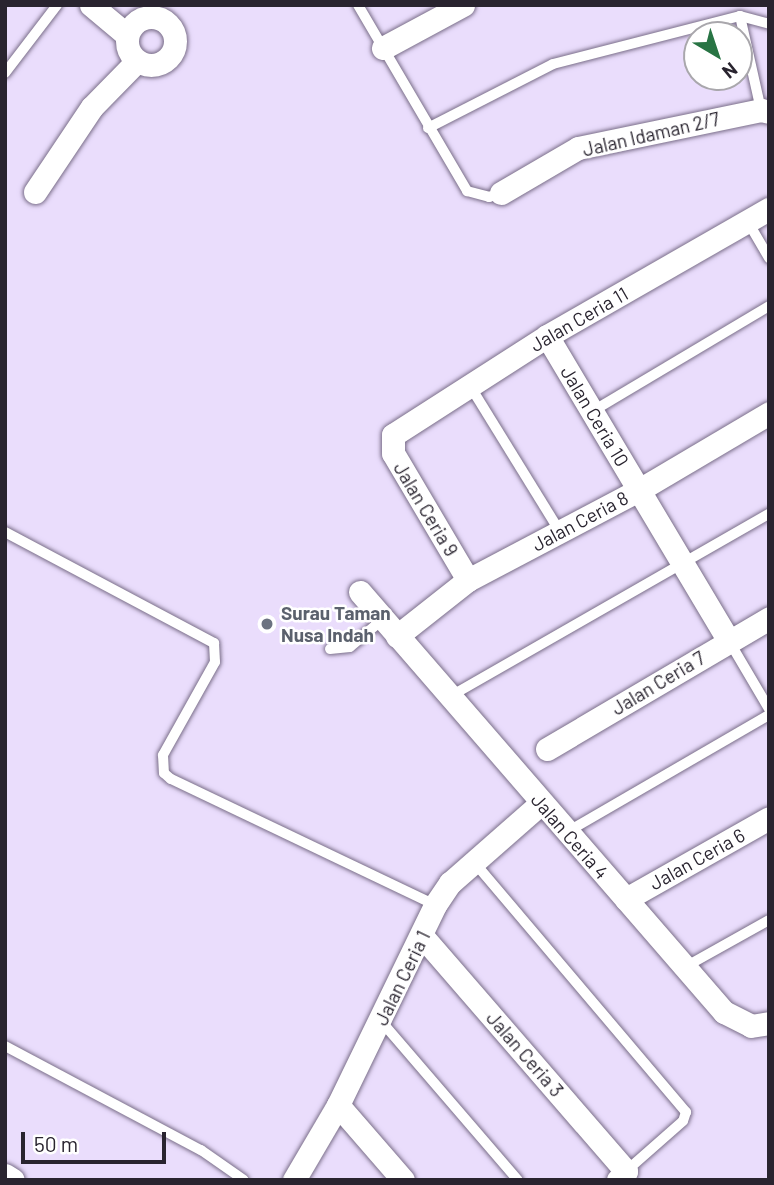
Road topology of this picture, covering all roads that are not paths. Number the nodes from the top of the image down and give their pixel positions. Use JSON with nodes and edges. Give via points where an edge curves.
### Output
{"nodes":[{"id":1,"x":57,"y":5,"type":"edge"},
{"id":2,"x":92,"y":5,"type":"edge"},
{"id":3,"x":358,"y":5,"type":"edge"},
{"id":4,"x":463,"y":5,"type":"edge"},
{"id":5,"x":740,"y":16,"type":"junction"},
{"id":6,"x":128,"y":20,"type":"edge"},
{"id":7,"x":769,"y":24,"type":"edge"},
{"id":8,"x":383,"y":48,"type":"junction"},
{"id":9,"x":137,"y":61,"type":"junction"},
{"id":10,"x":5,"y":73,"type":"edge"},
{"id":11,"x":765,"y":111,"type":"edge"},
{"id":12,"x":428,"y":128,"type":"junction"},
{"id":13,"x":34,"y":192,"type":"dead end"},
{"id":14,"x":501,"y":193,"type":"joint"},
{"id":15,"x":769,"y":209,"type":"edge"},
{"id":16,"x":748,"y":222,"type":"junction"},
{"id":17,"x":769,"y":258,"type":"edge"},
{"id":18,"x":769,"y":306,"type":"edge"},
{"id":19,"x":547,"y":336,"type":"junction"},
{"id":20,"x":470,"y":386,"type":"junction"},
{"id":21,"x":593,"y":411,"type":"junction"},
{"id":22,"x":769,"y":413,"type":"edge"},
{"id":23,"x":393,"y":436,"type":"joint"},
{"id":24,"x":639,"y":490,"type":"junction"},
{"id":25,"x":769,"y":514,"type":"edge"},
{"id":26,"x":5,"y":532,"type":"edge"},
{"id":27,"x":559,"y":533,"type":"junction"},
{"id":28,"x":683,"y":565,"type":"junction"},
{"id":29,"x":468,"y":580,"type":"junction"},
{"id":30,"x":360,"y":593,"type":"dead end"},
{"id":31,"x":769,"y":618,"type":"edge"},
{"id":32,"x":390,"y":628,"type":"junction"},
{"id":33,"x":729,"y":641,"type":"junction"},
{"id":34,"x":330,"y":649,"type":"dead end"},
{"id":35,"x":449,"y":697,"type":"junction"},
{"id":36,"x":769,"y":709,"type":"edge"},
{"id":37,"x":769,"y":715,"type":"edge"},
{"id":38,"x":547,"y":749,"type":"dead end"},
{"id":39,"x":541,"y":803,"type":"junction"},
{"id":40,"x":769,"y":818,"type":"edge"},
{"id":41,"x":567,"y":832,"type":"junction"},
{"id":42,"x":474,"y":862,"type":"junction"},
{"id":43,"x":626,"y":899,"type":"junction"},
{"id":44,"x":435,"y":905,"type":"junction"},
{"id":45,"x":769,"y":920,"type":"edge"},
{"id":46,"x":424,"y":937,"type":"junction"},
{"id":47,"x":685,"y":967,"type":"junction"},
{"id":48,"x":381,"y":1021,"type":"junction"},
{"id":49,"x":760,"y":1024,"type":"edge"},
{"id":50,"x":5,"y":1046,"type":"edge"},
{"id":51,"x":338,"y":1105,"type":"junction"},
{"id":52,"x":5,"y":1175,"type":"edge"},
{"id":53,"x":622,"y":1175,"type":"edge"},
{"id":54,"x":13,"y":1180,"type":"edge"},
{"id":55,"x":244,"y":1180,"type":"edge"},
{"id":56,"x":294,"y":1180,"type":"edge"},
{"id":57,"x":403,"y":1180,"type":"edge"},
{"id":58,"x":518,"y":1180,"type":"edge"}],
"edges":[{"from":1,"to":10,"type":"lane"},
{"from":2,"to":6,"type":"street"},
{"from":3,"to":8,"type":"lane"},
{"from":4,"to":8,"type":"street"},
{"from":5,"to":7,"type":"lane"},
{"from":5,"to":11,"type":"lane"},
{"from":5,"to":12,"type":"lane","via":[[553,64]]},
{"from":6,"to":9,"type":"street","via":[[128,50]]},
{"from":6,"to":9,"type":"street","via":[[159,18],[170,26],[175,40],[165,60],[151,65]]},
{"from":8,"to":12,"type":"lane"},
{"from":9,"to":13,"type":"street","via":[[85,116]]},
{"from":11,"to":14,"type":"street","name":"Jalan Idaman 2/7","via":[[578,148]]},
{"from":12,"to":14,"type":"lane","via":[[467,191],[488,198]]},
{"from":15,"to":16,"type":"street","name":"Jalan Ceria 11"},
{"from":16,"to":17,"type":"lane"},
{"from":16,"to":19,"type":"street","name":"Jalan Ceria 11"},
{"from":18,"to":21,"type":"lane"},
{"from":19,"to":20,"type":"street","name":"Jalan Ceria 11"},
{"from":19,"to":21,"type":"street","name":"Jalan Ceria 10"},
{"from":20,"to":23,"type":"street","name":"Jalan Ceria 11"},
{"from":20,"to":27,"type":"lane"},
{"from":21,"to":24,"type":"street","name":"Jalan Ceria 10"},
{"from":22,"to":24,"type":"street","name":"Jalan Ceria 8"},
{"from":23,"to":29,"type":"street","name":"Jalan Ceria 9","via":[[393,453]]},
{"from":24,"to":27,"type":"street","name":"Jalan Ceria 8"},
{"from":24,"to":28,"type":"street","name":"Jalan Ceria 10"},
{"from":25,"to":28,"type":"lane"},
{"from":26,"to":44,"type":"lane","via":[[214,643],[215,662],[163,755],[161,764],[171,779]]},
{"from":27,"to":29,"type":"street","name":"Jalan Ceria 8"},
{"from":28,"to":33,"type":"street","name":"Jalan Ceria 10"},
{"from":28,"to":35,"type":"lane"},
{"from":29,"to":32,"type":"street","name":"Jalan Ceria 8"},
{"from":30,"to":32,"type":"street","name":"Jalan Ceria 4"},
{"from":31,"to":33,"type":"street","name":"Jalan Ceria 7"},
{"from":32,"to":34,"type":"lane","via":[[350,647]]},
{"from":32,"to":35,"type":"street","name":"Jalan Ceria 4"},
{"from":33,"to":36,"type":"lane"},
{"from":33,"to":38,"type":"street","name":"Jalan Ceria 7"},
{"from":35,"to":39,"type":"street","name":"Jalan Ceria 4"},
{"from":37,"to":41,"type":"lane"},
{"from":39,"to":41,"type":"street","name":"Jalan Ceria 4"},
{"from":39,"to":42,"type":"street","name":"Jalan Ceria 1"},
{"from":40,"to":43,"type":"street","name":"Jalan Ceria 6"},
{"from":41,"to":43,"type":"street","name":"Jalan Ceria 4"},
{"from":42,"to":44,"type":"street","name":"Jalan Ceria 1"},
{"from":42,"to":53,"type":"lane","via":[[686,1112],[683,1121]]},
{"from":43,"to":47,"type":"street","name":"Jalan Ceria 4"},
{"from":44,"to":46,"type":"street","name":"Jalan Ceria 1"},
{"from":45,"to":47,"type":"lane"},
{"from":46,"to":48,"type":"street","name":"Jalan Ceria 1"},
{"from":46,"to":53,"type":"street","name":"Jalan Ceria 3"},
{"from":47,"to":49,"type":"street","name":"Jalan Ceria 4","via":[[724,1012]]},
{"from":48,"to":51,"type":"street","name":"Jalan Ceria 1"},
{"from":48,"to":58,"type":"lane"},
{"from":50,"to":55,"type":"lane","via":[[201,1150]]},
{"from":51,"to":56,"type":"street","name":"Jalan Ceria 1"},
{"from":51,"to":57,"type":"street"},
{"from":52,"to":54,"type":"street"}]}
